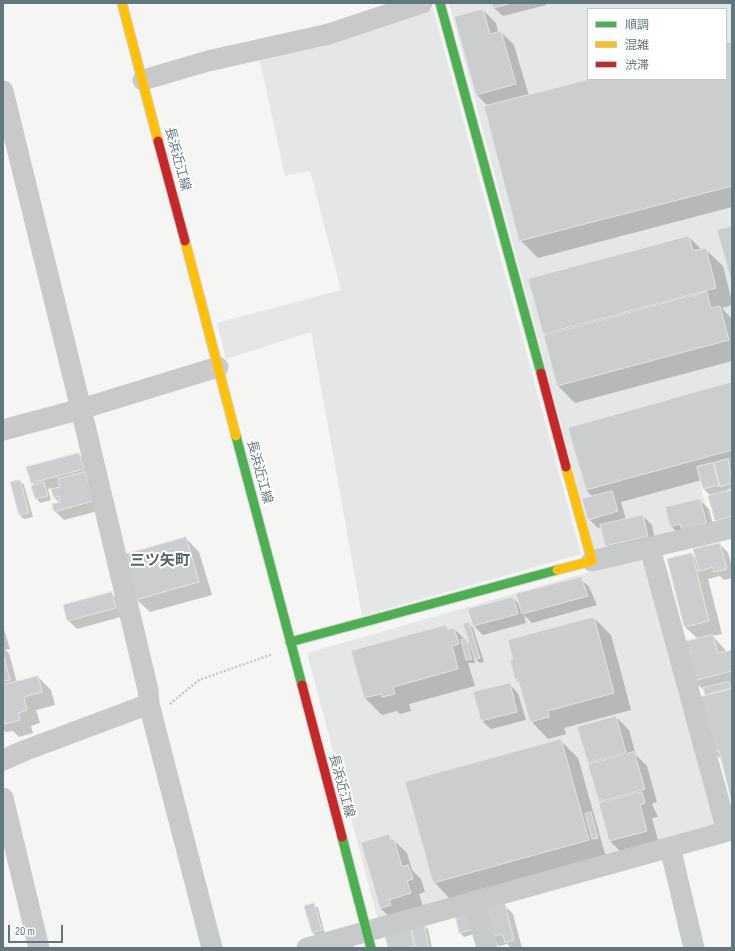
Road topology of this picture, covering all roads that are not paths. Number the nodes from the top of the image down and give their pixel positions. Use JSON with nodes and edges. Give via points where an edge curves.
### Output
{"nodes":[{"id":1,"x":122,"y":3,"type":"edge"},
{"id":2,"x":422,"y":3,"type":"edge"},
{"id":3,"x":440,"y":3,"type":"edge"},
{"id":4,"x":143,"y":80,"type":"junction"},
{"id":5,"x":3,"y":91,"type":"edge"},
{"id":6,"x":218,"y":367,"type":"junction"},
{"id":7,"x":82,"y":409,"type":"junction"},
{"id":8,"x":3,"y":430,"type":"edge"},
{"id":9,"x":732,"y":528,"type":"edge"},
{"id":10,"x":650,"y":548,"type":"junction"},
{"id":11,"x":592,"y":562,"type":"junction"},
{"id":12,"x":290,"y":642,"type":"junction"},
{"id":13,"x":151,"y":709,"type":"junction"},
{"id":14,"x":3,"y":760,"type":"edge"},
{"id":15,"x":3,"y":798,"type":"edge"},
{"id":16,"x":6,"y":829,"type":"edge"},
{"id":17,"x":729,"y":830,"type":"edge"},
{"id":18,"x":670,"y":846,"type":"junction"},
{"id":19,"x":474,"y":901,"type":"junction"},
{"id":20,"x":369,"y":940,"type":"edge"},
{"id":21,"x":39,"y":948,"type":"edge"},
{"id":22,"x":212,"y":948,"type":"edge"},
{"id":23,"x":307,"y":948,"type":"edge"},
{"id":24,"x":487,"y":948,"type":"edge"},
{"id":25,"x":694,"y":948,"type":"edge"}],
"edges":[{"from":1,"to":4,"type":"main road","name":"長浜近江線"},
{"from":2,"to":4,"type":"street","via":[[329,34],[208,61]]},
{"from":3,"to":11,"type":"main road"},
{"from":4,"to":6,"type":"main road","name":"長浜近江線"},
{"from":5,"to":7,"type":"street"},
{"from":6,"to":7,"type":"street"},
{"from":6,"to":12,"type":"main road","name":"長浜近江線"},
{"from":7,"to":8,"type":"street"},
{"from":7,"to":13,"type":"street"},
{"from":9,"to":10,"type":"street"},
{"from":10,"to":11,"type":"street"},
{"from":10,"to":17,"type":"street"},
{"from":11,"to":12,"type":"main road"},
{"from":12,"to":20,"type":"main road","name":"長浜近江線"},
{"from":13,"to":14,"type":"street"},
{"from":13,"to":22,"type":"street"},
{"from":15,"to":16,"type":"street"},
{"from":16,"to":21,"type":"street"},
{"from":17,"to":18,"type":"street"},
{"from":18,"to":19,"type":"street"},
{"from":18,"to":25,"type":"street"},
{"from":19,"to":20,"type":"street"},
{"from":19,"to":24,"type":"street"},
{"from":20,"to":23,"type":"street"}]}
